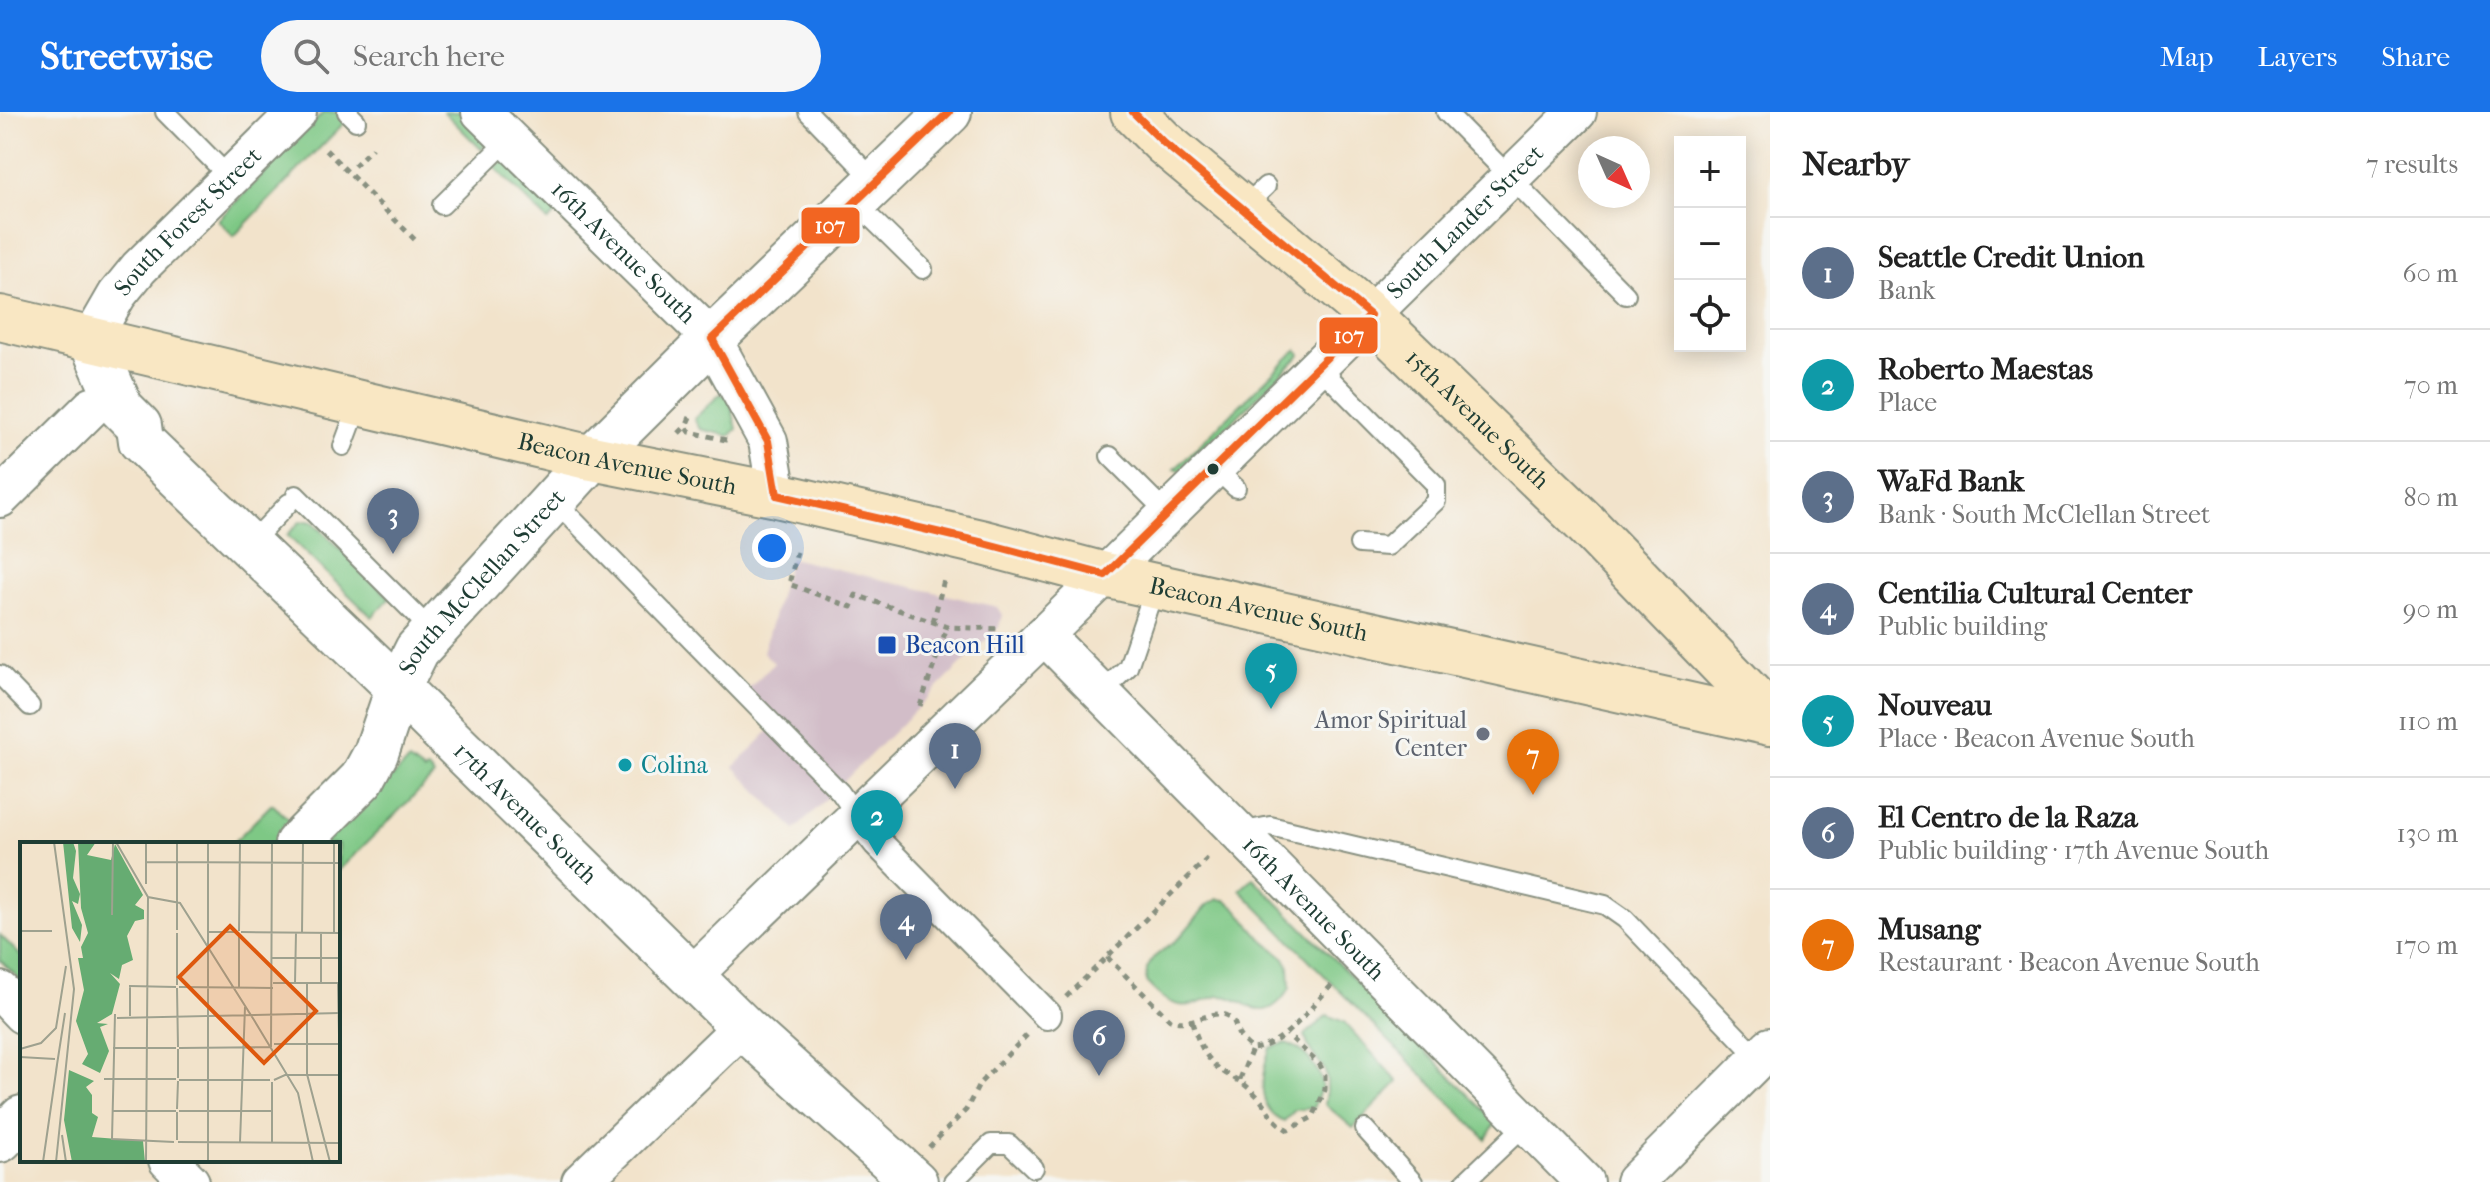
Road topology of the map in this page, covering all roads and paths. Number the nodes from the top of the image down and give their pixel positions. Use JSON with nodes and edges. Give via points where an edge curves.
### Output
{"nodes":[{"id":1,"x":165,"y":112,"type":"edge"},
{"id":2,"x":297,"y":112,"type":"edge"},
{"id":3,"x":481,"y":112,"type":"edge"},
{"id":4,"x":808,"y":112,"type":"edge"},
{"id":5,"x":949,"y":112,"type":"edge"},
{"id":6,"x":1133,"y":112,"type":"edge"},
{"id":7,"x":1446,"y":112,"type":"edge"},
{"id":8,"x":1577,"y":112,"type":"edge"},
{"id":9,"x":508,"y":140,"type":"junction"},
{"id":10,"x":372,"y":148,"type":"dead end"},
{"id":11,"x":326,"y":150,"type":"dead end"},
{"id":12,"x":354,"y":166,"type":"dead end"},
{"id":13,"x":1510,"y":177,"type":"junction"},
{"id":14,"x":230,"y":178,"type":"junction"},
{"id":15,"x":866,"y":192,"type":"junction"},
{"id":16,"x":442,"y":205,"type":"dead end"},
{"id":17,"x":418,"y":243,"type":"dead end"},
{"id":18,"x":923,"y":269,"type":"dead end"},
{"id":19,"x":1626,"y":295,"type":"dead end"},
{"id":20,"x":1370,"y":315,"type":"junction"},
{"id":21,"x":0,"y":318,"type":"edge"},
{"id":22,"x":712,"y":339,"type":"junction"},
{"id":23,"x":91,"y":340,"type":"junction"},
{"id":24,"x":1318,"y":366,"type":"junction"},
{"id":25,"x":359,"y":403,"type":"junction"},
{"id":26,"x":92,"y":407,"type":"junction"},
{"id":27,"x":699,"y":409,"type":"dead end"},
{"id":28,"x":686,"y":426,"type":"junction"},
{"id":29,"x":679,"y":433,"type":"dead end"},
{"id":30,"x":734,"y":435,"type":"dead end"},
{"id":31,"x":141,"y":441,"type":"junction"},
{"id":32,"x":343,"y":446,"type":"dead end"},
{"id":33,"x":1110,"y":456,"type":"dead end"},
{"id":34,"x":592,"y":458,"type":"junction"},
{"id":35,"x":777,"y":495,"type":"junction"},
{"id":36,"x":0,"y":498,"type":"edge"},
{"id":37,"x":553,"y":499,"type":"junction"},
{"id":38,"x":1168,"y":514,"type":"junction"},
{"id":39,"x":1359,"y":544,"type":"dead end"},
{"id":40,"x":248,"y":546,"type":"junction"},
{"id":41,"x":797,"y":552,"type":"dead end"},
{"id":42,"x":1105,"y":575,"type":"junction"},
{"id":43,"x":944,"y":580,"type":"dead end"},
{"id":44,"x":1155,"y":587,"type":"junction"},
{"id":45,"x":933,"y":622,"type":"junction"},
{"id":46,"x":947,"y":627,"type":"junction"},
{"id":47,"x":1007,"y":629,"type":"dead end"},
{"id":48,"x":433,"y":632,"type":"junction"},
{"id":49,"x":1044,"y":635,"type":"junction"},
{"id":50,"x":0,"y":675,"type":"edge"},
{"id":51,"x":398,"y":688,"type":"junction"},
{"id":52,"x":1100,"y":694,"type":"junction"},
{"id":53,"x":30,"y":706,"type":"dead end"},
{"id":54,"x":919,"y":708,"type":"dead end"},
{"id":55,"x":1770,"y":715,"type":"edge"},
{"id":56,"x":1770,"y":723,"type":"edge"},
{"id":57,"x":856,"y":815,"type":"junction"},
{"id":58,"x":1236,"y":833,"type":"junction"},
{"id":59,"x":299,"y":842,"type":"edge"},
{"id":60,"x":1107,"y":957,"type":"dead end"},
{"id":61,"x":692,"y":976,"type":"junction"},
{"id":62,"x":1333,"y":984,"type":"dead end"},
{"id":63,"x":0,"y":991,"type":"edge"},
{"id":64,"x":20,"y":1012,"type":"edge"},
{"id":65,"x":1047,"y":1015,"type":"dead end"},
{"id":66,"x":1192,"y":1022,"type":"junction"},
{"id":67,"x":743,"y":1026,"type":"junction"},
{"id":68,"x":1287,"y":1034,"type":"junction"},
{"id":69,"x":1252,"y":1049,"type":"junction"},
{"id":70,"x":1764,"y":1052,"type":"edge"},
{"id":71,"x":1240,"y":1079,"type":"junction"},
{"id":72,"x":20,"y":1120,"type":"edge"},
{"id":73,"x":1525,"y":1125,"type":"junction"},
{"id":74,"x":1365,"y":1129,"type":"dead end"},
{"id":75,"x":0,"y":1140,"type":"edge"},
{"id":76,"x":170,"y":1162,"type":"edge"},
{"id":77,"x":1034,"y":1168,"type":"dead end"},
{"id":78,"x":190,"y":1182,"type":"edge"},
{"id":79,"x":581,"y":1182,"type":"edge"},
{"id":80,"x":915,"y":1182,"type":"edge"},
{"id":81,"x":953,"y":1182,"type":"edge"},
{"id":82,"x":1413,"y":1182,"type":"edge"},
{"id":83,"x":1465,"y":1182,"type":"edge"},
{"id":84,"x":1584,"y":1182,"type":"edge"},
{"id":85,"x":1635,"y":1182,"type":"edge"}],
"edges":[{"from":1,"to":14,"type":"lane"},
{"from":2,"to":14,"type":"street","name":"South Forest Street"},
{"from":3,"to":9,"type":"street","name":"16th Avenue South"},
{"from":4,"to":15,"type":"lane"},
{"from":5,"to":15,"type":"street","name":"South McClellan Street"},
{"from":6,"to":20,"type":"main road","name":"15th Avenue South","via":[[1164,143],[1254,198]]},
{"from":7,"to":13,"type":"lane"},
{"from":8,"to":13,"type":"street","name":"South Lander Street"},
{"from":9,"to":16,"type":"lane"},
{"from":9,"to":22,"type":"street","name":"16th Avenue South"},
{"from":10,"to":12,"type":"path"},
{"from":11,"to":17,"type":"path"},
{"from":13,"to":19,"type":"lane"},
{"from":13,"to":20,"type":"street","name":"South Lander Street"},
{"from":14,"to":23,"type":"street","name":"South Forest Street","via":[[139,268]]},
{"from":15,"to":18,"type":"lane"},
{"from":15,"to":22,"type":"street","name":"South McClellan Street"},
{"from":20,"to":24,"type":"street","name":"South Lander Street"},
{"from":20,"to":55,"type":"main road","name":"15th Avenue South","via":[[1584,522]]},
{"from":21,"to":23,"type":"main road","name":"Beacon Avenue South"},
{"from":22,"to":34,"type":"street","name":"South McClellan Street"},
{"from":22,"to":35,"type":"street","name":"16th Avenue South","via":[[768,441]]},
{"from":23,"to":25,"type":"main road","name":"Beacon Avenue South"},
{"from":23,"to":26,"type":"street"},
{"from":23,"to":31,"type":"street","name":"17th Avenue South","via":[[121,408],[139,426]]},
{"from":24,"to":38,"type":"street","name":"South Lander Street","via":[[1225,478]]},
{"from":24,"to":39,"type":"lane","via":[[1436,485],[1438,493],[1436,501],[1388,546]]},
{"from":25,"to":32,"type":"lane"},
{"from":25,"to":34,"type":"main road","name":"Beacon Avenue South"},
{"from":26,"to":31,"type":"street","name":"17th Avenue South","via":[[125,441]]},
{"from":26,"to":36,"type":"street"},
{"from":27,"to":28,"type":"path"},
{"from":28,"to":29,"type":"path"},
{"from":28,"to":30,"type":"path","via":[[690,432],[726,440]]},
{"from":31,"to":40,"type":"street","name":"17th Avenue South"},
{"from":33,"to":38,"type":"lane"},
{"from":34,"to":35,"type":"main road","name":"Beacon Avenue South"},
{"from":34,"to":37,"type":"street","name":"South McClellan Street"},
{"from":35,"to":42,"type":"main road","name":"Beacon Avenue South"},
{"from":37,"to":48,"type":"street","name":"South McClellan Street"},
{"from":37,"to":57,"type":"lane","via":[[840,792]]},
{"from":38,"to":42,"type":"street","name":"South Lander Street"},
{"from":40,"to":48,"type":"lane","via":[[293,499]]},
{"from":40,"to":51,"type":"street","name":"17th Avenue South"},
{"from":41,"to":45,"type":"path","via":[[789,584],[851,607],[856,595]]},
{"from":42,"to":44,"type":"main road","name":"Beacon Avenue South"},
{"from":42,"to":49,"type":"street","name":"South Lander Street"},
{"from":43,"to":45,"type":"path"},
{"from":44,"to":52,"type":"lane","via":[[1128,667]]},
{"from":44,"to":56,"type":"main road","name":"Beacon Avenue South"},
{"from":45,"to":46,"type":"path"},
{"from":46,"to":47,"type":"path"},
{"from":46,"to":54,"type":"path"},
{"from":48,"to":51,"type":"street","name":"South McClellan Street","via":[[417,650]]},
{"from":49,"to":52,"type":"street","name":"16th Avenue South"},
{"from":49,"to":57,"type":"street","name":"South Lander Street"},
{"from":50,"to":53,"type":"lane"},
{"from":51,"to":59,"type":"street","name":"South McClellan Street","via":[[362,779]]},
{"from":51,"to":61,"type":"street","name":"17th Avenue South"},
{"from":52,"to":58,"type":"street","name":"16th Avenue South"},
{"from":57,"to":61,"type":"street","name":"South Lander Street"},
{"from":57,"to":65,"type":"street"},
{"from":58,"to":70,"type":"lane","via":[[1270,826],[1605,905]]},
{"from":58,"to":73,"type":"street","name":"16th Avenue South"},
{"from":60,"to":66,"type":"path","via":[[1170,1020]]},
{"from":61,"to":67,"type":"street","name":"17th Avenue South"},
{"from":62,"to":68,"type":"path"},
{"from":63,"to":64,"type":"street"},
{"from":66,"to":69,"type":"path","via":[[1218,1012],[1228,1016]]},
{"from":66,"to":71,"type":"path","via":[[1200,1048],[1225,1073]]},
{"from":67,"to":79,"type":"street"},
{"from":67,"to":80,"type":"street","name":"17th Avenue South"},
{"from":68,"to":69,"type":"path"},
{"from":68,"to":71,"type":"path","via":[[1325,1075],[1325,1090],[1313,1117],[1288,1130]]},
{"from":69,"to":71,"type":"path"},
{"from":70,"to":85,"type":"street"},
{"from":72,"to":75,"type":"street"},
{"from":73,"to":83,"type":"lane"},
{"from":73,"to":84,"type":"street","name":"16th Avenue South"},
{"from":74,"to":82,"type":"lane"},
{"from":76,"to":78,"type":"street"},
{"from":77,"to":81,"type":"lane","via":[[1009,1144],[991,1144]]}]}
